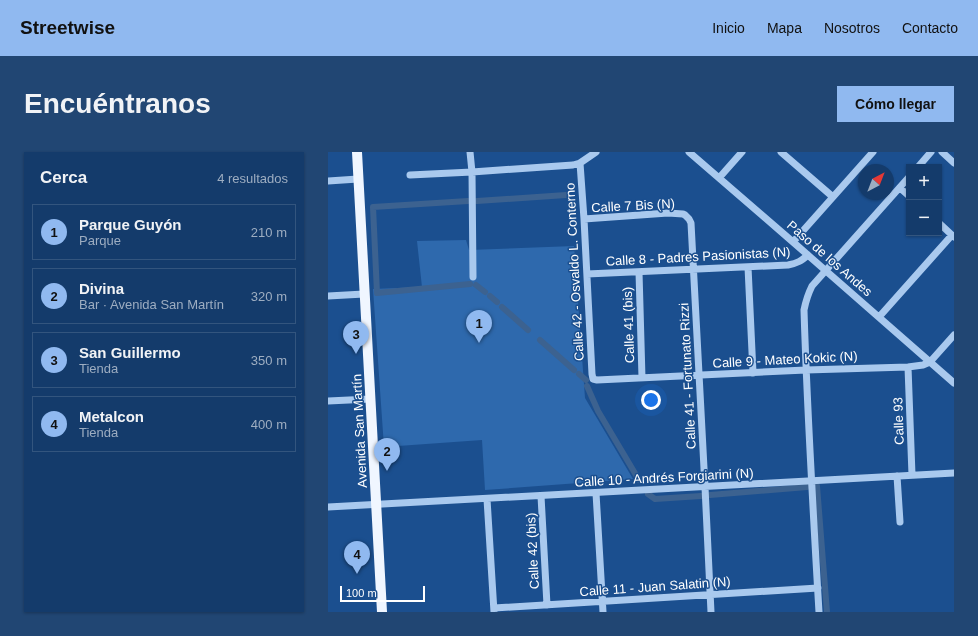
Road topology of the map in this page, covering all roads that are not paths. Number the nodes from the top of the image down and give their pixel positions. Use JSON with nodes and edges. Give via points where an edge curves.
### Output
{"nodes":[{"id":1,"x":356,"y":152,"type":"edge"},
{"id":2,"x":470,"y":152,"type":"edge"},
{"id":3,"x":596,"y":152,"type":"edge"},
{"id":4,"x":689,"y":152,"type":"edge"},
{"id":5,"x":742,"y":152,"type":"edge"},
{"id":6,"x":781,"y":152,"type":"edge"},
{"id":7,"x":931,"y":152,"type":"edge"},
{"id":8,"x":942,"y":152,"type":"edge"},
{"id":9,"x":870,"y":153,"type":"edge"},
{"id":10,"x":580,"y":163,"type":"junction"},
{"id":11,"x":954,"y":163,"type":"edge"},
{"id":12,"x":921,"y":164,"type":"edge"},
{"id":13,"x":472,"y":172,"type":"junction"},
{"id":14,"x":410,"y":175,"type":"dead end"},
{"id":15,"x":719,"y":178,"type":"junction"},
{"id":16,"x":358,"y":179,"type":"junction"},
{"id":17,"x":328,"y":181,"type":"edge"},
{"id":18,"x":906,"y":181,"type":"edge"},
{"id":19,"x":900,"y":188,"type":"junction"},
{"id":20,"x":906,"y":193,"type":"edge"},
{"id":21,"x":833,"y":197,"type":"junction"},
{"id":22,"x":683,"y":214,"type":"joint"},
{"id":23,"x":584,"y":219,"type":"junction"},
{"id":24,"x":942,"y":226,"type":"edge"},
{"id":25,"x":953,"y":236,"type":"edge"},
{"id":26,"x":793,"y":242,"type":"junction"},
{"id":27,"x":808,"y":255,"type":"junction"},
{"id":28,"x":748,"y":267,"type":"junction"},
{"id":29,"x":694,"y":270,"type":"junction"},
{"id":30,"x":826,"y":271,"type":"junction"},
{"id":31,"x":639,"y":272,"type":"junction"},
{"id":32,"x":587,"y":274,"type":"junction"},
{"id":33,"x":473,"y":277,"type":"dead end"},
{"id":34,"x":364,"y":294,"type":"junction"},
{"id":35,"x":328,"y":296,"type":"edge"},
{"id":36,"x":879,"y":317,"type":"junction"},
{"id":37,"x":954,"y":335,"type":"edge"},
{"id":38,"x":930,"y":362,"type":"junction"},
{"id":39,"x":908,"y":367,"type":"junction"},
{"id":40,"x":806,"y":370,"type":"junction"},
{"id":41,"x":753,"y":373,"type":"junction"},
{"id":42,"x":699,"y":375,"type":"junction"},
{"id":43,"x":642,"y":378,"type":"junction"},
{"id":44,"x":593,"y":379,"type":"joint"},
{"id":45,"x":954,"y":383,"type":"edge"},
{"id":46,"x":370,"y":399,"type":"junction"},
{"id":47,"x":328,"y":401,"type":"edge"},
{"id":48,"x":954,"y":473,"type":"edge"},
{"id":49,"x":912,"y":475,"type":"junction"},
{"id":50,"x":897,"y":476,"type":"junction"},
{"id":51,"x":811,"y":481,"type":"junction"},
{"id":52,"x":705,"y":487,"type":"junction"},
{"id":53,"x":596,"y":493,"type":"junction"},
{"id":54,"x":541,"y":496,"type":"junction"},
{"id":55,"x":487,"y":499,"type":"junction"},
{"id":56,"x":376,"y":505,"type":"junction"},
{"id":57,"x":328,"y":507,"type":"edge"},
{"id":58,"x":900,"y":522,"type":"dead end"},
{"id":59,"x":818,"y":588,"type":"junction"},
{"id":60,"x":710,"y":594,"type":"junction"},
{"id":61,"x":602,"y":601,"type":"junction"},
{"id":62,"x":547,"y":605,"type":"junction"},
{"id":63,"x":494,"y":610,"type":"edge"},
{"id":64,"x":382,"y":612,"type":"edge"},
{"id":65,"x":603,"y":612,"type":"edge"},
{"id":66,"x":711,"y":612,"type":"edge"},
{"id":67,"x":819,"y":612,"type":"edge"}],
"edges":[{"from":1,"to":16,"type":"main road","name":"Avenida San Martín"},
{"from":2,"to":13,"type":"street"},
{"from":3,"to":10,"type":"street"},
{"from":4,"to":15,"type":"street","name":"Paso de los Andes"},
{"from":5,"to":15,"type":"street"},
{"from":6,"to":21,"type":"street"},
{"from":7,"to":12,"type":"street"},
{"from":8,"to":11,"type":"street"},
{"from":9,"to":21,"type":"street"},
{"from":10,"to":13,"type":"street"},
{"from":10,"to":23,"type":"street","name":"Calle 42 - Osvaldo L. Conterno"},
{"from":13,"to":14,"type":"street"},
{"from":13,"to":33,"type":"street"},
{"from":15,"to":26,"type":"street","name":"Paso de los Andes"},
{"from":16,"to":17,"type":"street"},
{"from":16,"to":34,"type":"main road","name":"Avenida San Martín"},
{"from":18,"to":19,"type":"street"},
{"from":19,"to":20,"type":"street"},
{"from":19,"to":30,"type":"street"},
{"from":21,"to":26,"type":"street"},
{"from":22,"to":23,"type":"street","name":"Calle 7 Bis (N)"},
{"from":22,"to":29,"type":"street","name":"Calle 41 - Fortunato Rizzi","via":[[691,223]]},
{"from":23,"to":32,"type":"street","name":"Calle 42 - Osvaldo L. Conterno"},
{"from":24,"to":25,"type":"street"},
{"from":25,"to":36,"type":"street"},
{"from":26,"to":27,"type":"street","name":"Paso de los Andes"},
{"from":27,"to":28,"type":"street","name":"Calle 8 - Padres Pasionistas (N)","via":[[796,264]]},
{"from":27,"to":30,"type":"street","name":"Paso de los Andes"},
{"from":28,"to":29,"type":"street","name":"Calle 8 - Padres Pasionistas (N)"},
{"from":28,"to":41,"type":"street"},
{"from":29,"to":31,"type":"street","name":"Calle 8 - Padres Pasionistas (N)"},
{"from":29,"to":42,"type":"street","name":"Calle 41 - Fortunato Rizzi"},
{"from":30,"to":36,"type":"street","name":"Paso de los Andes"},
{"from":30,"to":40,"type":"street","via":[[812,286],[806,300]]},
{"from":31,"to":32,"type":"street","name":"Calle 8 - Padres Pasionistas (N)"},
{"from":31,"to":43,"type":"street","name":"Calle 41 (bis)"},
{"from":32,"to":44,"type":"street","name":"Calle 42 - Osvaldo L. Conterno"},
{"from":34,"to":35,"type":"street"},
{"from":34,"to":46,"type":"main road","name":"Avenida San Martín"},
{"from":36,"to":38,"type":"street","name":"Paso de los Andes"},
{"from":37,"to":38,"type":"street"},
{"from":38,"to":39,"type":"street","name":"Calle 9 - Mateo Kokic (N)"},
{"from":38,"to":45,"type":"street","name":"Paso de los Andes"},
{"from":39,"to":40,"type":"street","name":"Calle 9 - Mateo Kokic (N)"},
{"from":39,"to":49,"type":"street","name":"Calle 93"},
{"from":40,"to":41,"type":"street","name":"Calle 9 - Mateo Kokic (N)"},
{"from":40,"to":51,"type":"street"},
{"from":41,"to":42,"type":"street","name":"Calle 9 - Mateo Kokic (N)"},
{"from":42,"to":43,"type":"street","name":"Calle 9 - Mateo Kokic (N)"},
{"from":42,"to":52,"type":"street","name":"Calle 41 - Fortunato Rizzi"},
{"from":43,"to":44,"type":"street","name":"Calle 9 - Mateo Kokic (N)"},
{"from":46,"to":47,"type":"street"},
{"from":46,"to":56,"type":"main road","name":"Avenida San Martín"},
{"from":48,"to":49,"type":"street","name":"Calle 10 - Andrés Forgiarini (N)"},
{"from":49,"to":50,"type":"street","name":"Calle 10 - Andrés Forgiarini (N)"},
{"from":50,"to":51,"type":"street","name":"Calle 10 - Andrés Forgiarini (N)"},
{"from":50,"to":58,"type":"street"},
{"from":51,"to":52,"type":"street","name":"Calle 10 - Andrés Forgiarini (N)"},
{"from":51,"to":59,"type":"street"},
{"from":52,"to":53,"type":"street","name":"Calle 10 - Andrés Forgiarini (N)"},
{"from":52,"to":60,"type":"street","name":"Calle 41 - Fortunato Rizzi"},
{"from":53,"to":54,"type":"street","name":"Calle 10 - Andrés Forgiarini (N)"},
{"from":53,"to":61,"type":"street"},
{"from":54,"to":55,"type":"street","name":"Calle 10 - Andrés Forgiarini (N)"},
{"from":54,"to":62,"type":"street","name":"Calle 42 (bis)"},
{"from":55,"to":56,"type":"street","name":"Calle 10 - Andrés Forgiarini (N)"},
{"from":55,"to":63,"type":"street"},
{"from":56,"to":57,"type":"street","name":"Calle 10 - Andrés Forgiarini (N)"},
{"from":56,"to":64,"type":"main road","name":"Avenida San Martín"},
{"from":59,"to":60,"type":"street","name":"Calle 11 - Juan Salatin (N)"},
{"from":59,"to":67,"type":"street"},
{"from":60,"to":61,"type":"street","name":"Calle 11 - Juan Salatin (N)"},
{"from":60,"to":66,"type":"street","name":"Calle 41 - Fortunato Rizzi"},
{"from":61,"to":62,"type":"street","name":"Calle 11 - Juan Salatin (N)"},
{"from":61,"to":65,"type":"street"},
{"from":62,"to":63,"type":"street","name":"Calle 11 - Juan Salatin (N)"}]}
